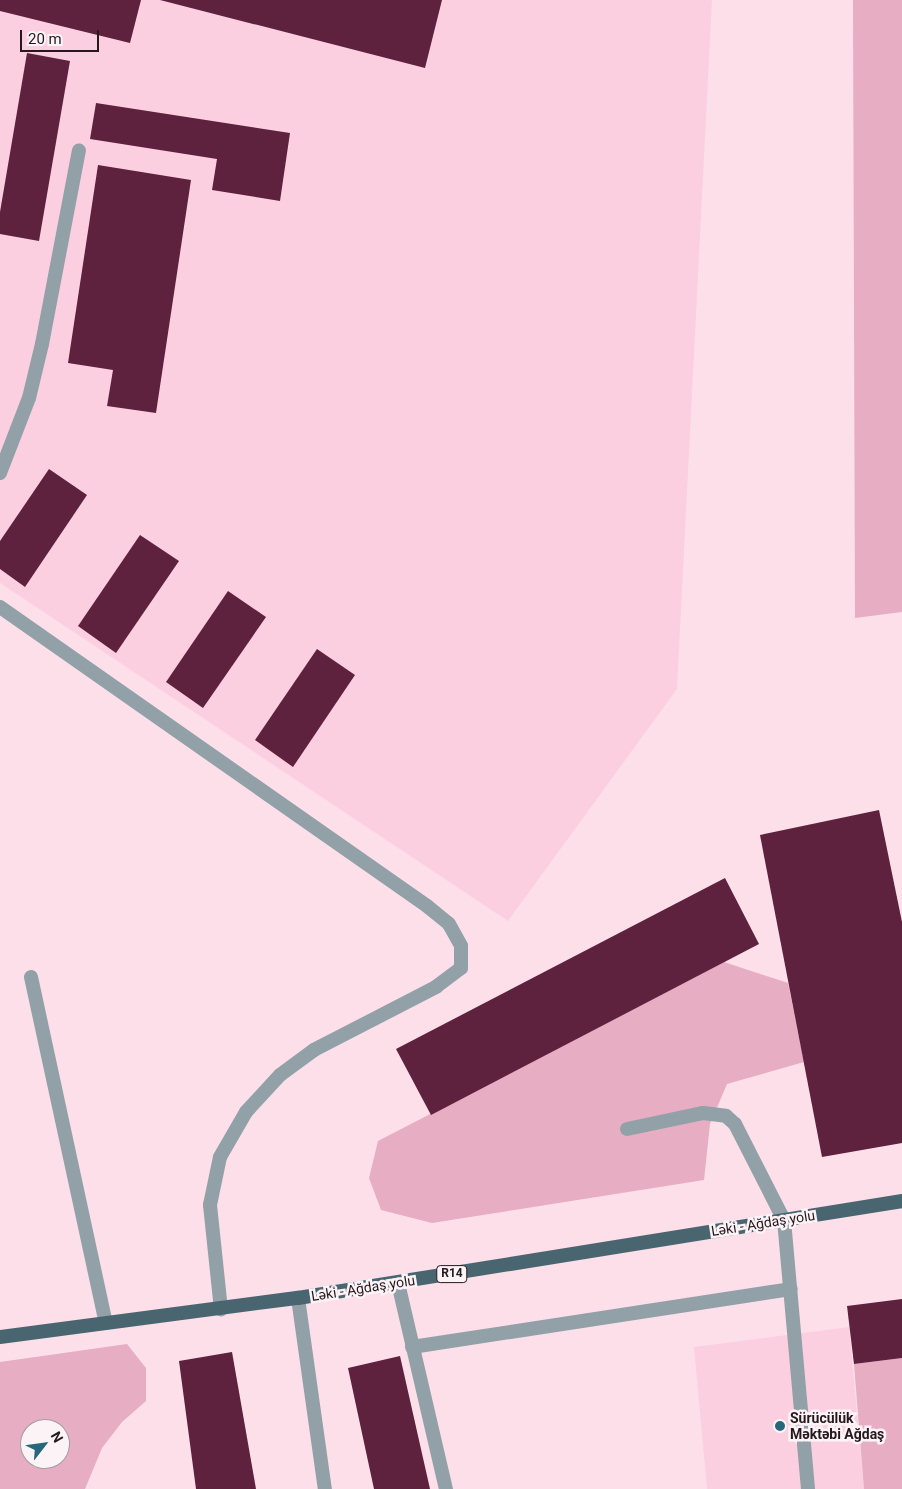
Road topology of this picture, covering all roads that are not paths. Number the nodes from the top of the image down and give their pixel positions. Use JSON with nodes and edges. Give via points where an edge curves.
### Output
{"nodes":[{"id":1,"x":79,"y":150,"type":"dead end"},
{"id":2,"x":0,"y":473,"type":"edge"},
{"id":3,"x":0,"y":607,"type":"edge"},
{"id":4,"x":31,"y":977,"type":"dead end"},
{"id":5,"x":627,"y":1129,"type":"dead end"},
{"id":6,"x":902,"y":1201,"type":"edge"},
{"id":7,"x":784,"y":1220,"type":"junction"},
{"id":8,"x":398,"y":1283,"type":"junction"},
{"id":9,"x":790,"y":1289,"type":"junction"},
{"id":10,"x":298,"y":1298,"type":"junction"},
{"id":11,"x":221,"y":1309,"type":"junction"},
{"id":12,"x":106,"y":1324,"type":"junction"},
{"id":13,"x":0,"y":1337,"type":"edge"},
{"id":14,"x":412,"y":1347,"type":"junction"},
{"id":15,"x":324,"y":1489,"type":"edge"},
{"id":16,"x":446,"y":1489,"type":"edge"},
{"id":17,"x":808,"y":1489,"type":"edge"}],
"edges":[{"from":1,"to":2,"type":"lane","via":[[29,398]]},
{"from":3,"to":11,"type":"lane","via":[[427,906],[449,924],[461,946],[461,968],[436,988],[314,1050],[280,1075],[246,1112],[220,1157],[210,1205]]},
{"from":4,"to":12,"type":"lane"},
{"from":5,"to":7,"type":"lane","via":[[703,1113],[726,1116],[735,1124]]},
{"from":6,"to":7,"type":"main road","name":"Ləki - Ağdaş yolu","number":"R14"},
{"from":7,"to":8,"type":"main road","name":"Ləki - Ağdaş yolu","number":"R14"},
{"from":7,"to":9,"type":"lane"},
{"from":8,"to":10,"type":"main road","name":"Ləki - Ağdaş yolu","number":"R14"},
{"from":8,"to":14,"type":"lane"},
{"from":9,"to":14,"type":"lane"},
{"from":9,"to":17,"type":"lane"},
{"from":10,"to":11,"type":"main road","name":"Ləki - Ağdaş yolu","number":"R14"},
{"from":10,"to":15,"type":"lane"},
{"from":11,"to":12,"type":"main road","name":"Ləki - Ağdaş yolu","number":"R14"},
{"from":12,"to":13,"type":"main road","name":"Ləki - Ağdaş yolu","number":"R14"},
{"from":14,"to":16,"type":"lane"}]}
